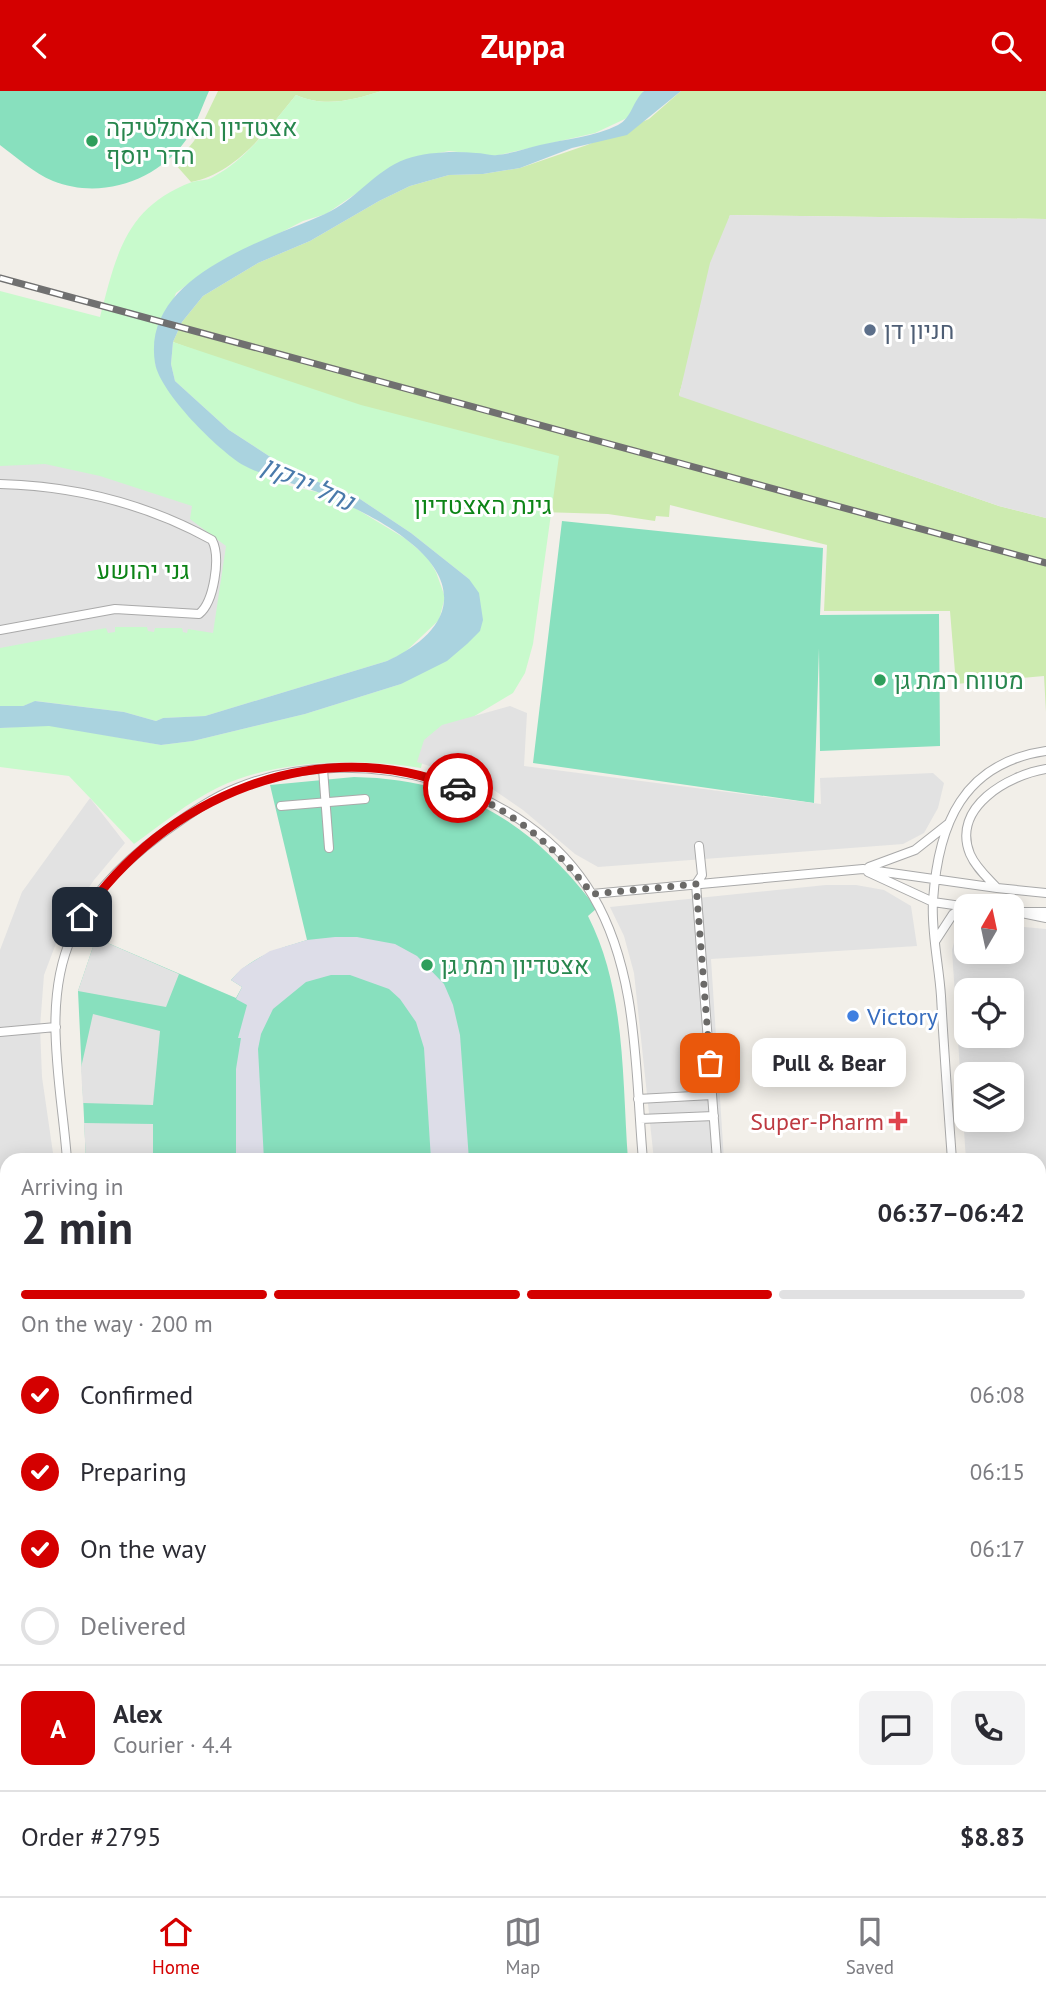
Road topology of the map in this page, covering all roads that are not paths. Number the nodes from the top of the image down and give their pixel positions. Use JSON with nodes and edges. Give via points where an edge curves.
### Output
{"nodes":[{"id":1,"x":0,"y":484,"type":"edge"},
{"id":2,"x":0,"y":629,"type":"edge"},
{"id":3,"x":1046,"y":751,"type":"edge"},
{"id":4,"x":323,"y":769,"type":"junction"},
{"id":5,"x":1046,"y":769,"type":"edge"},
{"id":6,"x":365,"y":799,"type":"dead end"},
{"id":7,"x":326,"y":803,"type":"junction"},
{"id":8,"x":281,"y":806,"type":"dead end"},
{"id":9,"x":950,"y":822,"type":"junction"},
{"id":10,"x":699,"y":846,"type":"dead end"},
{"id":11,"x":329,"y":848,"type":"dead end"},
{"id":12,"x":863,"y":869,"type":"junction"},
{"id":13,"x":936,"y":880,"type":"junction"},
{"id":14,"x":696,"y":884,"type":"junction"},
{"id":15,"x":997,"y":888,"type":"junction"},
{"id":16,"x":1046,"y":893,"type":"edge"},
{"id":17,"x":592,"y":894,"type":"junction"},
{"id":18,"x":933,"y":902,"type":"junction"},
{"id":19,"x":954,"y":904,"type":"edge"},
{"id":20,"x":1024,"y":911,"type":"edge"},
{"id":21,"x":1046,"y":912,"type":"edge"},
{"id":22,"x":954,"y":913,"type":"edge"},
{"id":23,"x":1024,"y":915,"type":"edge"},
{"id":24,"x":1046,"y":918,"type":"edge"},
{"id":25,"x":936,"y":940,"type":"junction"},
{"id":26,"x":56,"y":1027,"type":"junction"},
{"id":27,"x":0,"y":1032,"type":"edge"},
{"id":28,"x":712,"y":1095,"type":"junction"},
{"id":29,"x":638,"y":1099,"type":"junction"},
{"id":30,"x":714,"y":1116,"type":"junction"},
{"id":31,"x":640,"y":1119,"type":"junction"},
{"id":32,"x":66,"y":1153,"type":"edge"},
{"id":33,"x":642,"y":1153,"type":"edge"},
{"id":34,"x":717,"y":1153,"type":"edge"},
{"id":35,"x":951,"y":1153,"type":"edge"},
{"id":36,"x":0,"y":1611,"type":"edge"},
{"id":37,"x":0,"y":1618,"type":"edge"}],
"edges":[{"from":1,"to":2,"type":"lane","via":[[68,489],[132,506],[212,540],[217,554],[207,605],[199,614],[115,609]]},
{"from":3,"to":9,"type":"lane","via":[[986,772],[969,787]]},
{"from":4,"to":7,"type":"lane"},
{"from":4,"to":17,"type":"lane","via":[[400,772],[479,797],[545,841]]},
{"from":4,"to":26,"type":"lane","via":[[258,781],[211,800],[119,870],[71,938],[62,964]]},
{"from":5,"to":15,"type":"lane","via":[[996,787],[983,799],[968,826],[970,853]]},
{"from":6,"to":7,"type":"lane"},
{"from":7,"to":8,"type":"lane"},
{"from":7,"to":11,"type":"lane"},
{"from":9,"to":12,"type":"lane","via":[[915,851]]},
{"from":9,"to":13,"type":"lane"},
{"from":10,"to":14,"type":"lane","via":[[702,875]]},
{"from":12,"to":13,"type":"lane"},
{"from":12,"to":14,"type":"lane"},
{"from":12,"to":18,"type":"lane"},
{"from":13,"to":15,"type":"lane"},
{"from":13,"to":18,"type":"lane"},
{"from":14,"to":17,"type":"lane"},
{"from":14,"to":28,"type":"lane"},
{"from":15,"to":16,"type":"lane"},
{"from":17,"to":29,"type":"lane","via":[[626,984]]},
{"from":18,"to":19,"type":"lane"},
{"from":18,"to":25,"type":"lane"},
{"from":20,"to":21,"type":"lane"},
{"from":22,"to":25,"type":"lane"},
{"from":23,"to":24,"type":"lane"},
{"from":25,"to":35,"type":"lane"},
{"from":26,"to":27,"type":"lane"},
{"from":26,"to":32,"type":"lane"},
{"from":28,"to":29,"type":"lane"},
{"from":28,"to":30,"type":"lane"},
{"from":29,"to":31,"type":"lane"},
{"from":30,"to":31,"type":"lane"},
{"from":30,"to":34,"type":"lane"},
{"from":31,"to":33,"type":"lane"},
{"from":36,"to":37,"type":"lane"}]}
